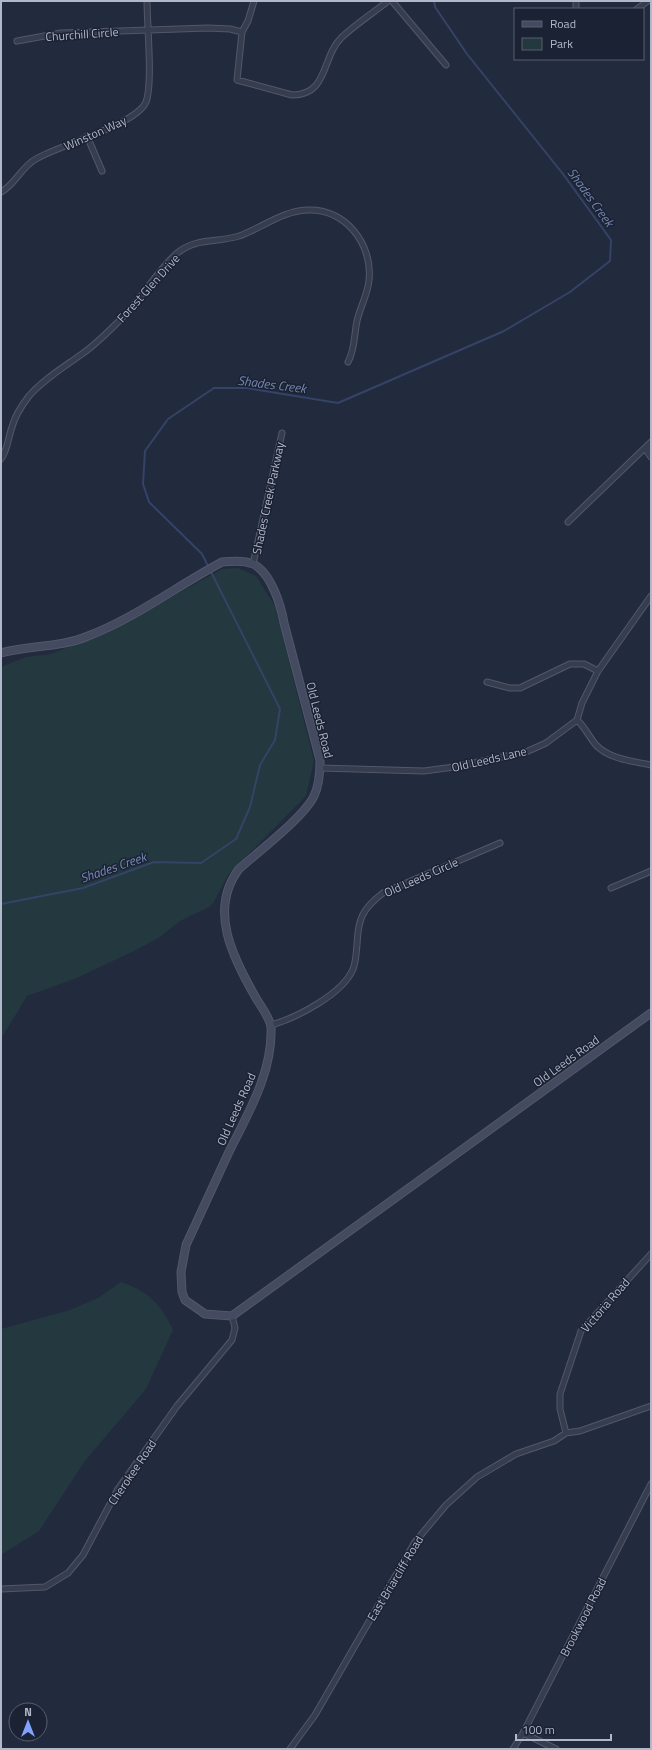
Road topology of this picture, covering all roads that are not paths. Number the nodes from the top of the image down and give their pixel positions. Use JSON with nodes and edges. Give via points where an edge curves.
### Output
{"nodes":[{"id":1,"x":147,"y":1,"type":"edge"},
{"id":2,"x":254,"y":1,"type":"edge"},
{"id":3,"x":388,"y":1,"type":"edge"},
{"id":4,"x":392,"y":1,"type":"edge"},
{"id":5,"x":648,"y":1,"type":"edge"},
{"id":6,"x":638,"y":8,"type":"edge"},
{"id":7,"x":147,"y":31,"type":"junction"},
{"id":8,"x":242,"y":32,"type":"junction"},
{"id":9,"x":18,"y":42,"type":"dead end"},
{"id":10,"x":446,"y":64,"type":"dead end"},
{"id":11,"x":87,"y":136,"type":"junction"},
{"id":12,"x":102,"y":171,"type":"dead end"},
{"id":13,"x":1,"y":192,"type":"edge"},
{"id":14,"x":348,"y":362,"type":"dead end"},
{"id":15,"x":282,"y":433,"type":"dead end"},
{"id":16,"x":651,"y":442,"type":"edge"},
{"id":17,"x":651,"y":446,"type":"edge"},
{"id":18,"x":651,"y":457,"type":"edge"},
{"id":19,"x":1,"y":459,"type":"edge"},
{"id":20,"x":568,"y":522,"type":"dead end"},
{"id":21,"x":253,"y":564,"type":"junction"},
{"id":22,"x":651,"y":596,"type":"edge"},
{"id":23,"x":1,"y":653,"type":"edge"},
{"id":24,"x":598,"y":671,"type":"junction"},
{"id":25,"x":487,"y":682,"type":"dead end"},
{"id":26,"x":577,"y":720,"type":"junction"},
{"id":27,"x":651,"y":765,"type":"edge"},
{"id":28,"x":320,"y":768,"type":"junction"},
{"id":29,"x":500,"y":843,"type":"dead end"},
{"id":30,"x":651,"y":871,"type":"edge"},
{"id":31,"x":611,"y":888,"type":"dead end"},
{"id":32,"x":651,"y":1013,"type":"edge"},
{"id":33,"x":271,"y":1025,"type":"junction"},
{"id":34,"x":651,"y":1254,"type":"edge"},
{"id":35,"x":232,"y":1316,"type":"junction"},
{"id":36,"x":651,"y":1406,"type":"edge"},
{"id":37,"x":566,"y":1432,"type":"junction"},
{"id":38,"x":651,"y":1484,"type":"edge"},
{"id":39,"x":1,"y":1589,"type":"edge"},
{"id":40,"x":524,"y":1733,"type":"junction"},
{"id":41,"x":290,"y":1749,"type":"edge"},
{"id":42,"x":513,"y":1749,"type":"edge"},
{"id":43,"x":556,"y":1749,"type":"edge"}],
"edges":[{"from":1,"to":7,"type":"street","name":"Winston Way"},
{"from":2,"to":8,"type":"street"},
{"from":3,"to":8,"type":"street","via":[[341,37],[331,52],[319,83],[313,90],[301,94],[237,80]]},
{"from":4,"to":10,"type":"street"},
{"from":5,"to":6,"type":"street"},
{"from":7,"to":8,"type":"street","name":"Churchill Circle","via":[[208,28]]},
{"from":7,"to":9,"type":"street","name":"Churchill Circle","via":[[61,33]]},
{"from":7,"to":11,"type":"street","name":"Winston Way","via":[[149,85],[145,103],[132,116]]},
{"from":11,"to":12,"type":"street"},
{"from":11,"to":13,"type":"street","name":"Winston Way","via":[[36,159],[20,172],[9,188]]},
{"from":14,"to":19,"type":"street","name":"Forest Glen Drive","via":[[352,355],[357,321],[369,281],[367,251],[351,226],[328,213],[308,210],[288,213],[238,236],[193,243],[176,254],[120,320],[84,353],[43,382],[30,396],[12,426],[6,452]]},
{"from":15,"to":21,"type":"street","name":"Shades Creek Parkway"},
{"from":16,"to":20,"type":"street"},
{"from":17,"to":18,"type":"street","via":[[646,450]]},
{"from":21,"to":23,"type":"main road","via":[[232,560],[222,562],[113,625],[87,637]]},
{"from":21,"to":28,"type":"main road","name":"Old Leeds Road","via":[[268,578],[280,602]]},
{"from":22,"to":24,"type":"street"},
{"from":24,"to":25,"type":"street","via":[[584,664],[570,664],[520,688]]},
{"from":24,"to":26,"type":"street"},
{"from":26,"to":27,"type":"street","via":[[596,745],[612,756]]},
{"from":26,"to":28,"type":"street","name":"Old Leeds Lane","via":[[546,743],[526,752],[454,768],[424,771]]},
{"from":28,"to":33,"type":"main road","name":"Old Leeds Road","via":[[314,795],[306,809],[239,869],[226,891],[225,925],[231,946],[252,992]]},
{"from":29,"to":33,"type":"street","name":"Old Leeds Circle","via":[[383,893],[367,906],[358,926],[356,957],[346,981],[333,994],[284,1022]]},
{"from":30,"to":31,"type":"street"},
{"from":32,"to":35,"type":"main road","name":"Old Leeds Road"},
{"from":33,"to":35,"type":"main road","name":"Old Leeds Road","via":[[269,1054],[259,1088],[186,1245],[181,1272],[185,1300],[205,1314]]},
{"from":34,"to":37,"type":"street","name":"Victoria Road","via":[[581,1331],[560,1394],[560,1409]]},
{"from":35,"to":39,"type":"street","name":"Cherokee Road","via":[[235,1328],[232,1340],[177,1406],[118,1490],[83,1555],[68,1573],[45,1587]]},
{"from":36,"to":37,"type":"street","name":"East Briarcliff Road","via":[[580,1432]]},
{"from":37,"to":41,"type":"street","name":"East Briarcliff Road","via":[[554,1441],[516,1454],[477,1477],[446,1505],[415,1542],[315,1715]]},
{"from":38,"to":40,"type":"street","name":"Brookwood Road"},
{"from":40,"to":42,"type":"street","name":"Brookwood Road"},
{"from":40,"to":43,"type":"street"}]}
